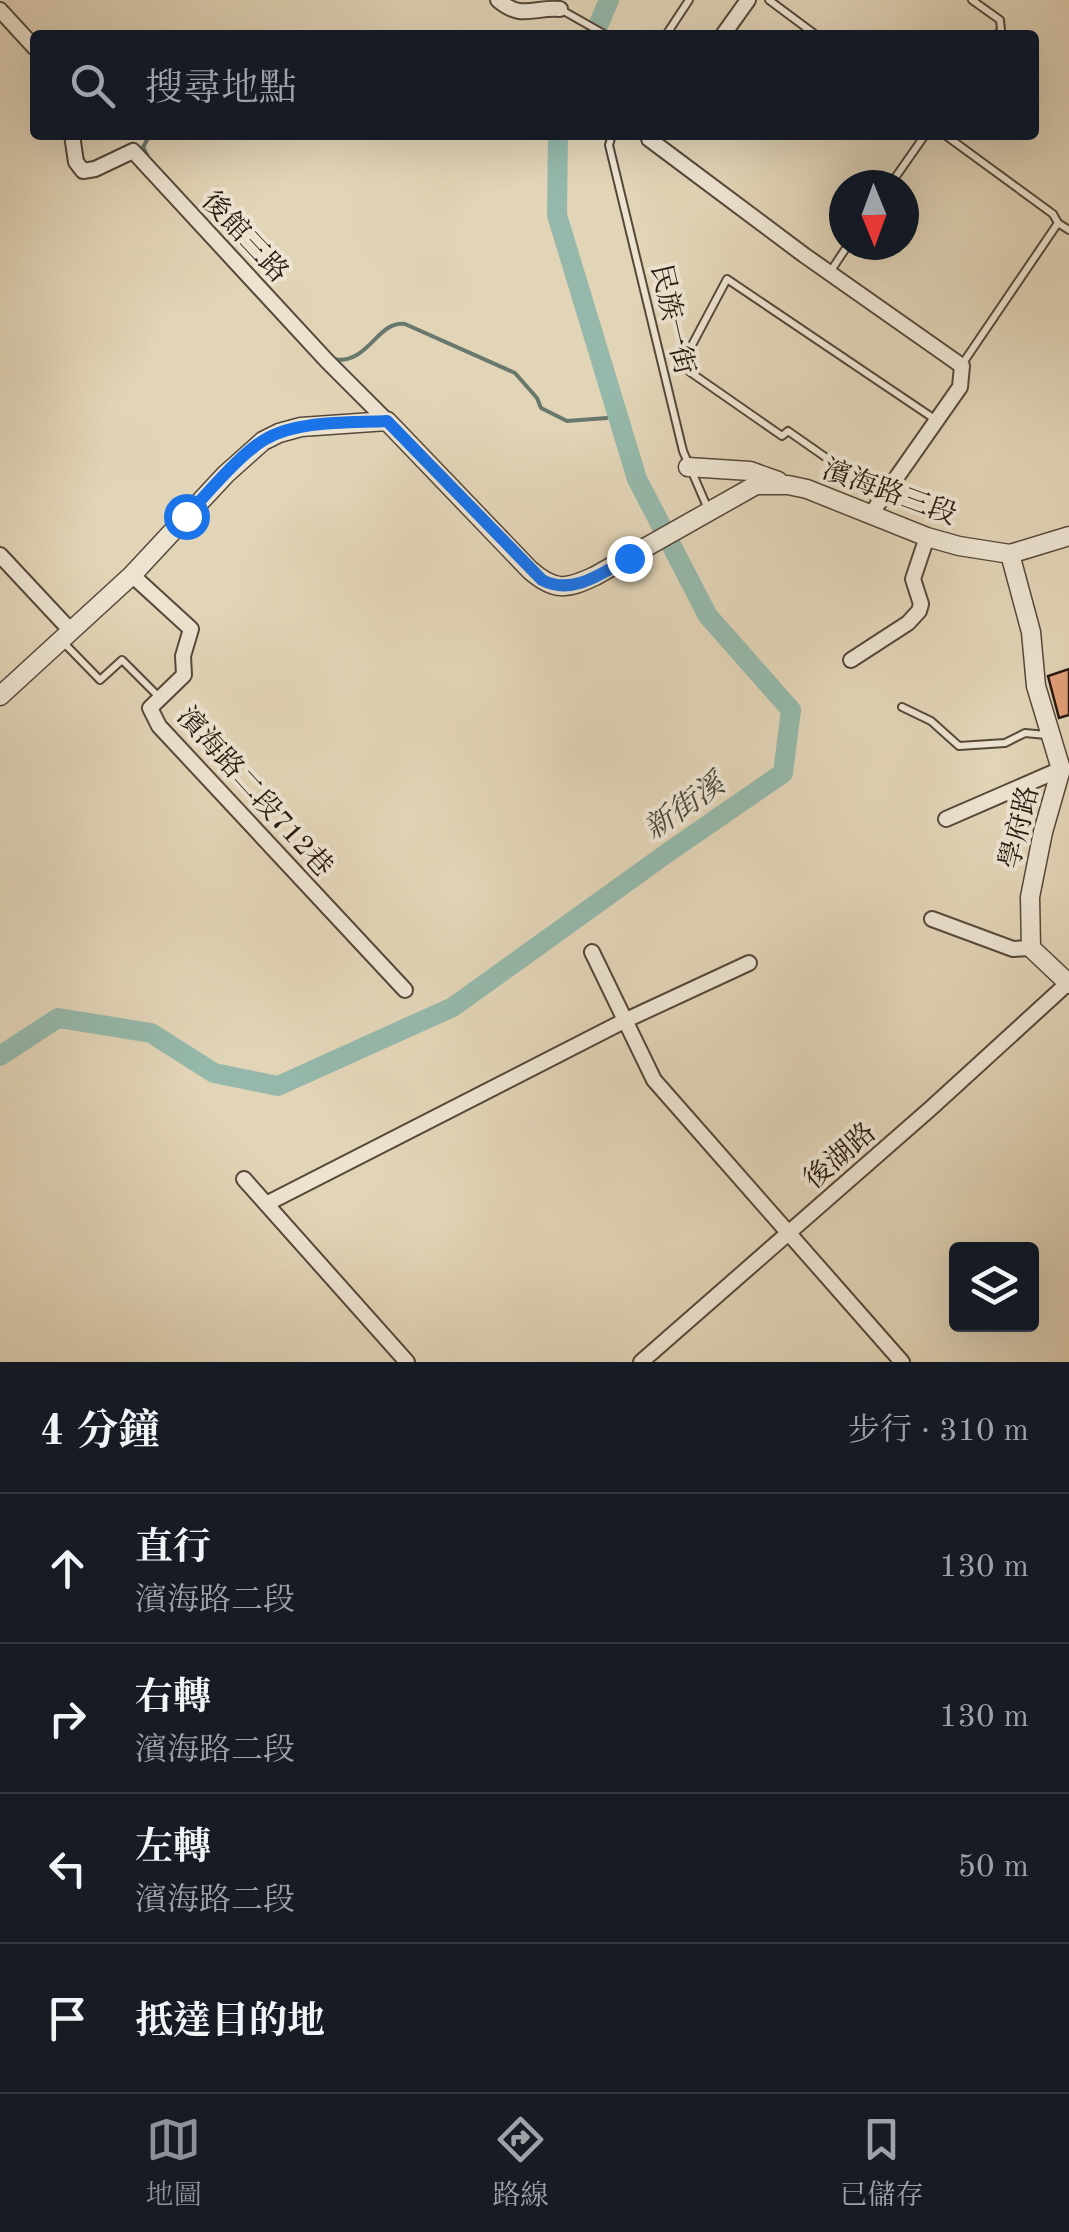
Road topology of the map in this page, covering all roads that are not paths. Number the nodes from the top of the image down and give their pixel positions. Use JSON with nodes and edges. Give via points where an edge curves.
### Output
{"nodes":[{"id":1,"x":498,"y":0,"type":"edge"},
{"id":2,"x":690,"y":0,"type":"edge"},
{"id":3,"x":748,"y":0,"type":"edge"},
{"id":4,"x":769,"y":0,"type":"edge"},
{"id":5,"x":972,"y":0,"type":"edge"},
{"id":6,"x":0,"y":10,"type":"edge"},
{"id":7,"x":560,"y":10,"type":"joint"},
{"id":8,"x":597,"y":30,"type":"edge"},
{"id":9,"x":669,"y":30,"type":"edge"},
{"id":10,"x":727,"y":30,"type":"edge"},
{"id":11,"x":809,"y":30,"type":"edge"},
{"id":12,"x":1000,"y":30,"type":"edge"},
{"id":13,"x":30,"y":43,"type":"edge"},
{"id":14,"x":73,"y":140,"type":"edge"},
{"id":15,"x":610,"y":140,"type":"edge"},
{"id":16,"x":650,"y":140,"type":"edge"},
{"id":17,"x":922,"y":140,"type":"edge"},
{"id":18,"x":952,"y":140,"type":"edge"},
{"id":19,"x":900,"y":170,"type":"edge"},
{"id":20,"x":1058,"y":222,"type":"junction"},
{"id":21,"x":1069,"y":230,"type":"edge"},
{"id":22,"x":837,"y":260,"type":"edge"},
{"id":23,"x":829,"y":272,"type":"junction"},
{"id":24,"x":962,"y":366,"type":"junction"},
{"id":25,"x":936,"y":420,"type":"junction"},
{"id":26,"x":387,"y":421,"type":"junction"},
{"id":27,"x":688,"y":468,"type":"junction"},
{"id":28,"x":788,"y":485,"type":"junction"},
{"id":29,"x":882,"y":497,"type":"junction"},
{"id":30,"x":870,"y":514,"type":"junction"},
{"id":31,"x":703,"y":515,"type":"junction"},
{"id":32,"x":928,"y":536,"type":"junction"},
{"id":33,"x":1069,"y":536,"type":"edge"},
{"id":34,"x":1010,"y":554,"type":"junction"},
{"id":35,"x":0,"y":555,"type":"edge"},
{"id":36,"x":132,"y":575,"type":"junction"},
{"id":37,"x":66,"y":635,"type":"junction"},
{"id":38,"x":851,"y":660,"type":"dead end"},
{"id":39,"x":0,"y":696,"type":"edge"},
{"id":40,"x":160,"y":698,"type":"junction"},
{"id":41,"x":902,"y":706,"type":"dead end"},
{"id":42,"x":1052,"y":736,"type":"junction"},
{"id":43,"x":1065,"y":765,"type":"edge"},
{"id":44,"x":946,"y":819,"type":"dead end"},
{"id":45,"x":932,"y":919,"type":"dead end"},
{"id":46,"x":1031,"y":948,"type":"junction"},
{"id":47,"x":592,"y":952,"type":"dead end"},
{"id":48,"x":749,"y":963,"type":"dead end"},
{"id":49,"x":1069,"y":983,"type":"edge"},
{"id":50,"x":405,"y":990,"type":"dead end"},
{"id":51,"x":624,"y":1021,"type":"junction"},
{"id":52,"x":244,"y":1180,"type":"dead end"},
{"id":53,"x":266,"y":1204,"type":"junction"},
{"id":54,"x":788,"y":1232,"type":"junction"},
{"id":55,"x":406,"y":1362,"type":"edge"},
{"id":56,"x":641,"y":1362,"type":"edge"},
{"id":57,"x":902,"y":1362,"type":"edge"}],
"edges":[{"from":1,"to":7,"type":"street","via":[[514,12]]},
{"from":2,"to":9,"type":"lane"},
{"from":3,"to":10,"type":"street"},
{"from":4,"to":11,"type":"lane"},
{"from":5,"to":12,"type":"lane","via":[[1000,20]]},
{"from":6,"to":13,"type":"street"},
{"from":7,"to":8,"type":"lane"},
{"from":14,"to":26,"type":"street","name":"後館三路","via":[[83,171],[133,151]]},
{"from":15,"to":27,"type":"lane","name":"民族一街"},
{"from":16,"to":23,"type":"street"},
{"from":17,"to":19,"type":"lane"},
{"from":18,"to":20,"type":"lane"},
{"from":20,"to":21,"type":"lane"},
{"from":20,"to":24,"type":"lane"},
{"from":22,"to":23,"type":"lane"},
{"from":23,"to":24,"type":"street"},
{"from":24,"to":25,"type":"street","via":[[960,386]]},
{"from":25,"to":29,"type":"street"},
{"from":25,"to":29,"type":"lane","via":[[727,279],[684,360],[690,372]]},
{"from":26,"to":31,"type":"street","name":"濱海路三段","via":[[542,580],[562,588]]},
{"from":26,"to":36,"type":"street","via":[[301,427],[263,440]]},
{"from":27,"to":28,"type":"street","via":[[750,471]]},
{"from":27,"to":31,"type":"lane","name":"民族一街"},
{"from":28,"to":30,"type":"street","name":"濱海路三段"},
{"from":28,"to":31,"type":"street","name":"濱海路三段","via":[[756,486]]},
{"from":29,"to":30,"type":"street"},
{"from":30,"to":32,"type":"street","name":"濱海路三段"},
{"from":32,"to":34,"type":"street","name":"濱海路三段"},
{"from":32,"to":38,"type":"street","via":[[913,578],[919,611]]},
{"from":33,"to":34,"type":"street","name":"濱海路三段"},
{"from":34,"to":42,"type":"street","name":"學府路"},
{"from":35,"to":37,"type":"street"},
{"from":36,"to":37,"type":"street"},
{"from":36,"to":40,"type":"street","name":"濱海路二段712巷","via":[[190,629],[184,675]]},
{"from":37,"to":39,"type":"street"},
{"from":37,"to":40,"type":"lane","via":[[100,680],[122,660]]},
{"from":40,"to":50,"type":"street","name":"濱海路二段712巷","via":[[150,708],[159,726]]},
{"from":41,"to":42,"type":"lane","via":[[959,746],[1005,743],[1026,733]]},
{"from":42,"to":43,"type":"street","name":"學府路"},
{"from":43,"to":44,"type":"street"},
{"from":43,"to":46,"type":"street","name":"學府路","via":[[1030,896]]},
{"from":45,"to":46,"type":"street","via":[[1013,949]]},
{"from":46,"to":49,"type":"street"},
{"from":47,"to":51,"type":"street"},
{"from":48,"to":51,"type":"street"},
{"from":49,"to":54,"type":"street","name":"後湖路"},
{"from":51,"to":53,"type":"street"},
{"from":51,"to":54,"type":"street","via":[[654,1080]]},
{"from":52,"to":53,"type":"street"},
{"from":53,"to":55,"type":"street"},
{"from":54,"to":56,"type":"street","name":"後湖路"},
{"from":54,"to":57,"type":"street"}]}
